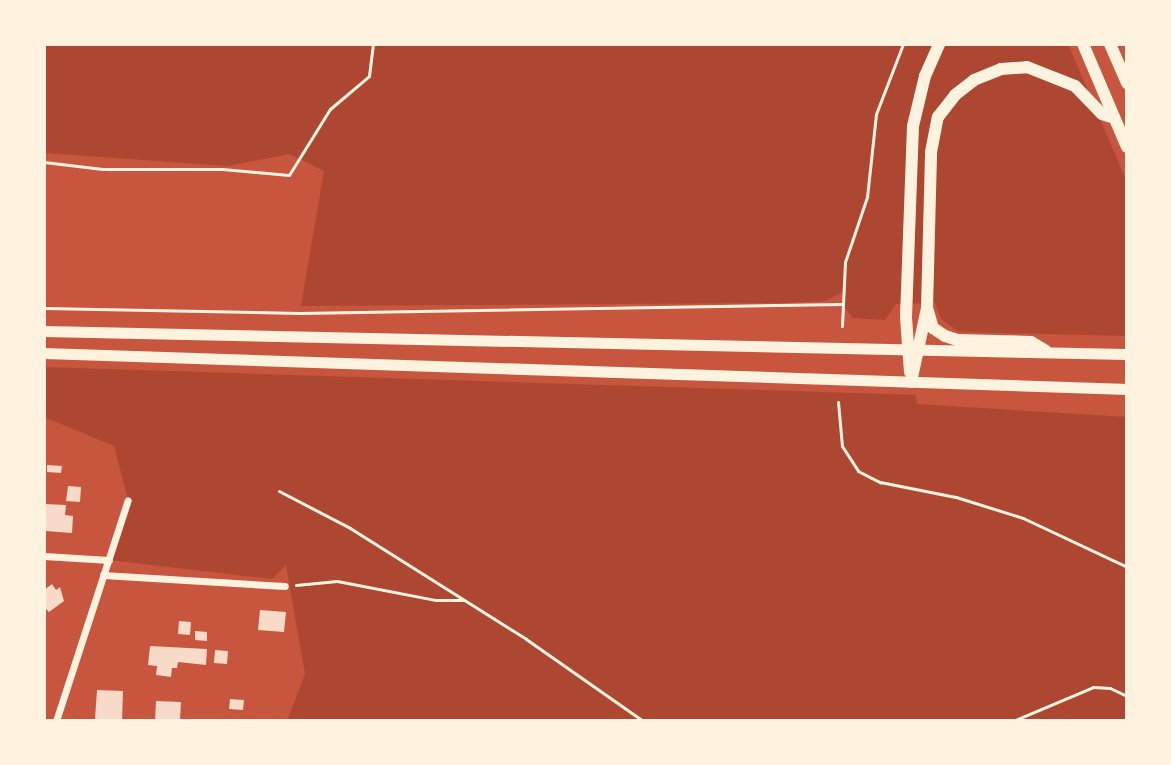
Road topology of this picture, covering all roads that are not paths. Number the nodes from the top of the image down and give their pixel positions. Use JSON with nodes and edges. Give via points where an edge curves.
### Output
{"nodes":[{"id":1,"x":939,"y":44,"type":"edge"},
{"id":2,"x":1083,"y":44,"type":"edge"},
{"id":3,"x":1110,"y":44,"type":"edge"},
{"id":4,"x":1127,"y":83,"type":"edge"},
{"id":5,"x":1114,"y":118,"type":"junction"},
{"id":6,"x":1127,"y":147,"type":"edge"},
{"id":7,"x":927,"y":308,"type":"junction"},
{"id":8,"x":44,"y":331,"type":"edge"},
{"id":9,"x":913,"y":351,"type":"junction"},
{"id":10,"x":1046,"y":351,"type":"junction"},
{"id":11,"x":44,"y":353,"type":"edge"},
{"id":12,"x":1127,"y":354,"type":"edge"},
{"id":13,"x":911,"y":382,"type":"junction"},
{"id":14,"x":1127,"y":389,"type":"edge"},
{"id":15,"x":128,"y":500,"type":"dead end"},
{"id":16,"x":44,"y":556,"type":"edge"},
{"id":17,"x":109,"y":560,"type":"junction"},
{"id":18,"x":103,"y":575,"type":"junction"},
{"id":19,"x":285,"y":586,"type":"road end"},
{"id":20,"x":56,"y":721,"type":"edge"}],
"edges":[{"from":1,"to":9,"type":"highway","via":[[913,126]]},
{"from":2,"to":5,"type":"highway"},
{"from":3,"to":4,"type":"highway"},
{"from":5,"to":6,"type":"highway"},
{"from":5,"to":7,"type":"highway","via":[[1102,114],[1075,86],[1027,67],[1001,69],[955,95],[938,117],[931,152]]},
{"from":7,"to":9,"type":"highway"},
{"from":7,"to":10,"type":"highway","via":[[933,328],[945,336],[1031,342]]},
{"from":8,"to":9,"type":"main road"},
{"from":9,"to":10,"type":"main road"},
{"from":9,"to":13,"type":"highway"},
{"from":10,"to":12,"type":"main road"},
{"from":11,"to":13,"type":"main road"},
{"from":13,"to":14,"type":"main road"},
{"from":15,"to":17,"type":"street"},
{"from":16,"to":17,"type":"street"},
{"from":17,"to":18,"type":"street"},
{"from":18,"to":19,"type":"street"},
{"from":18,"to":20,"type":"street"}]}
